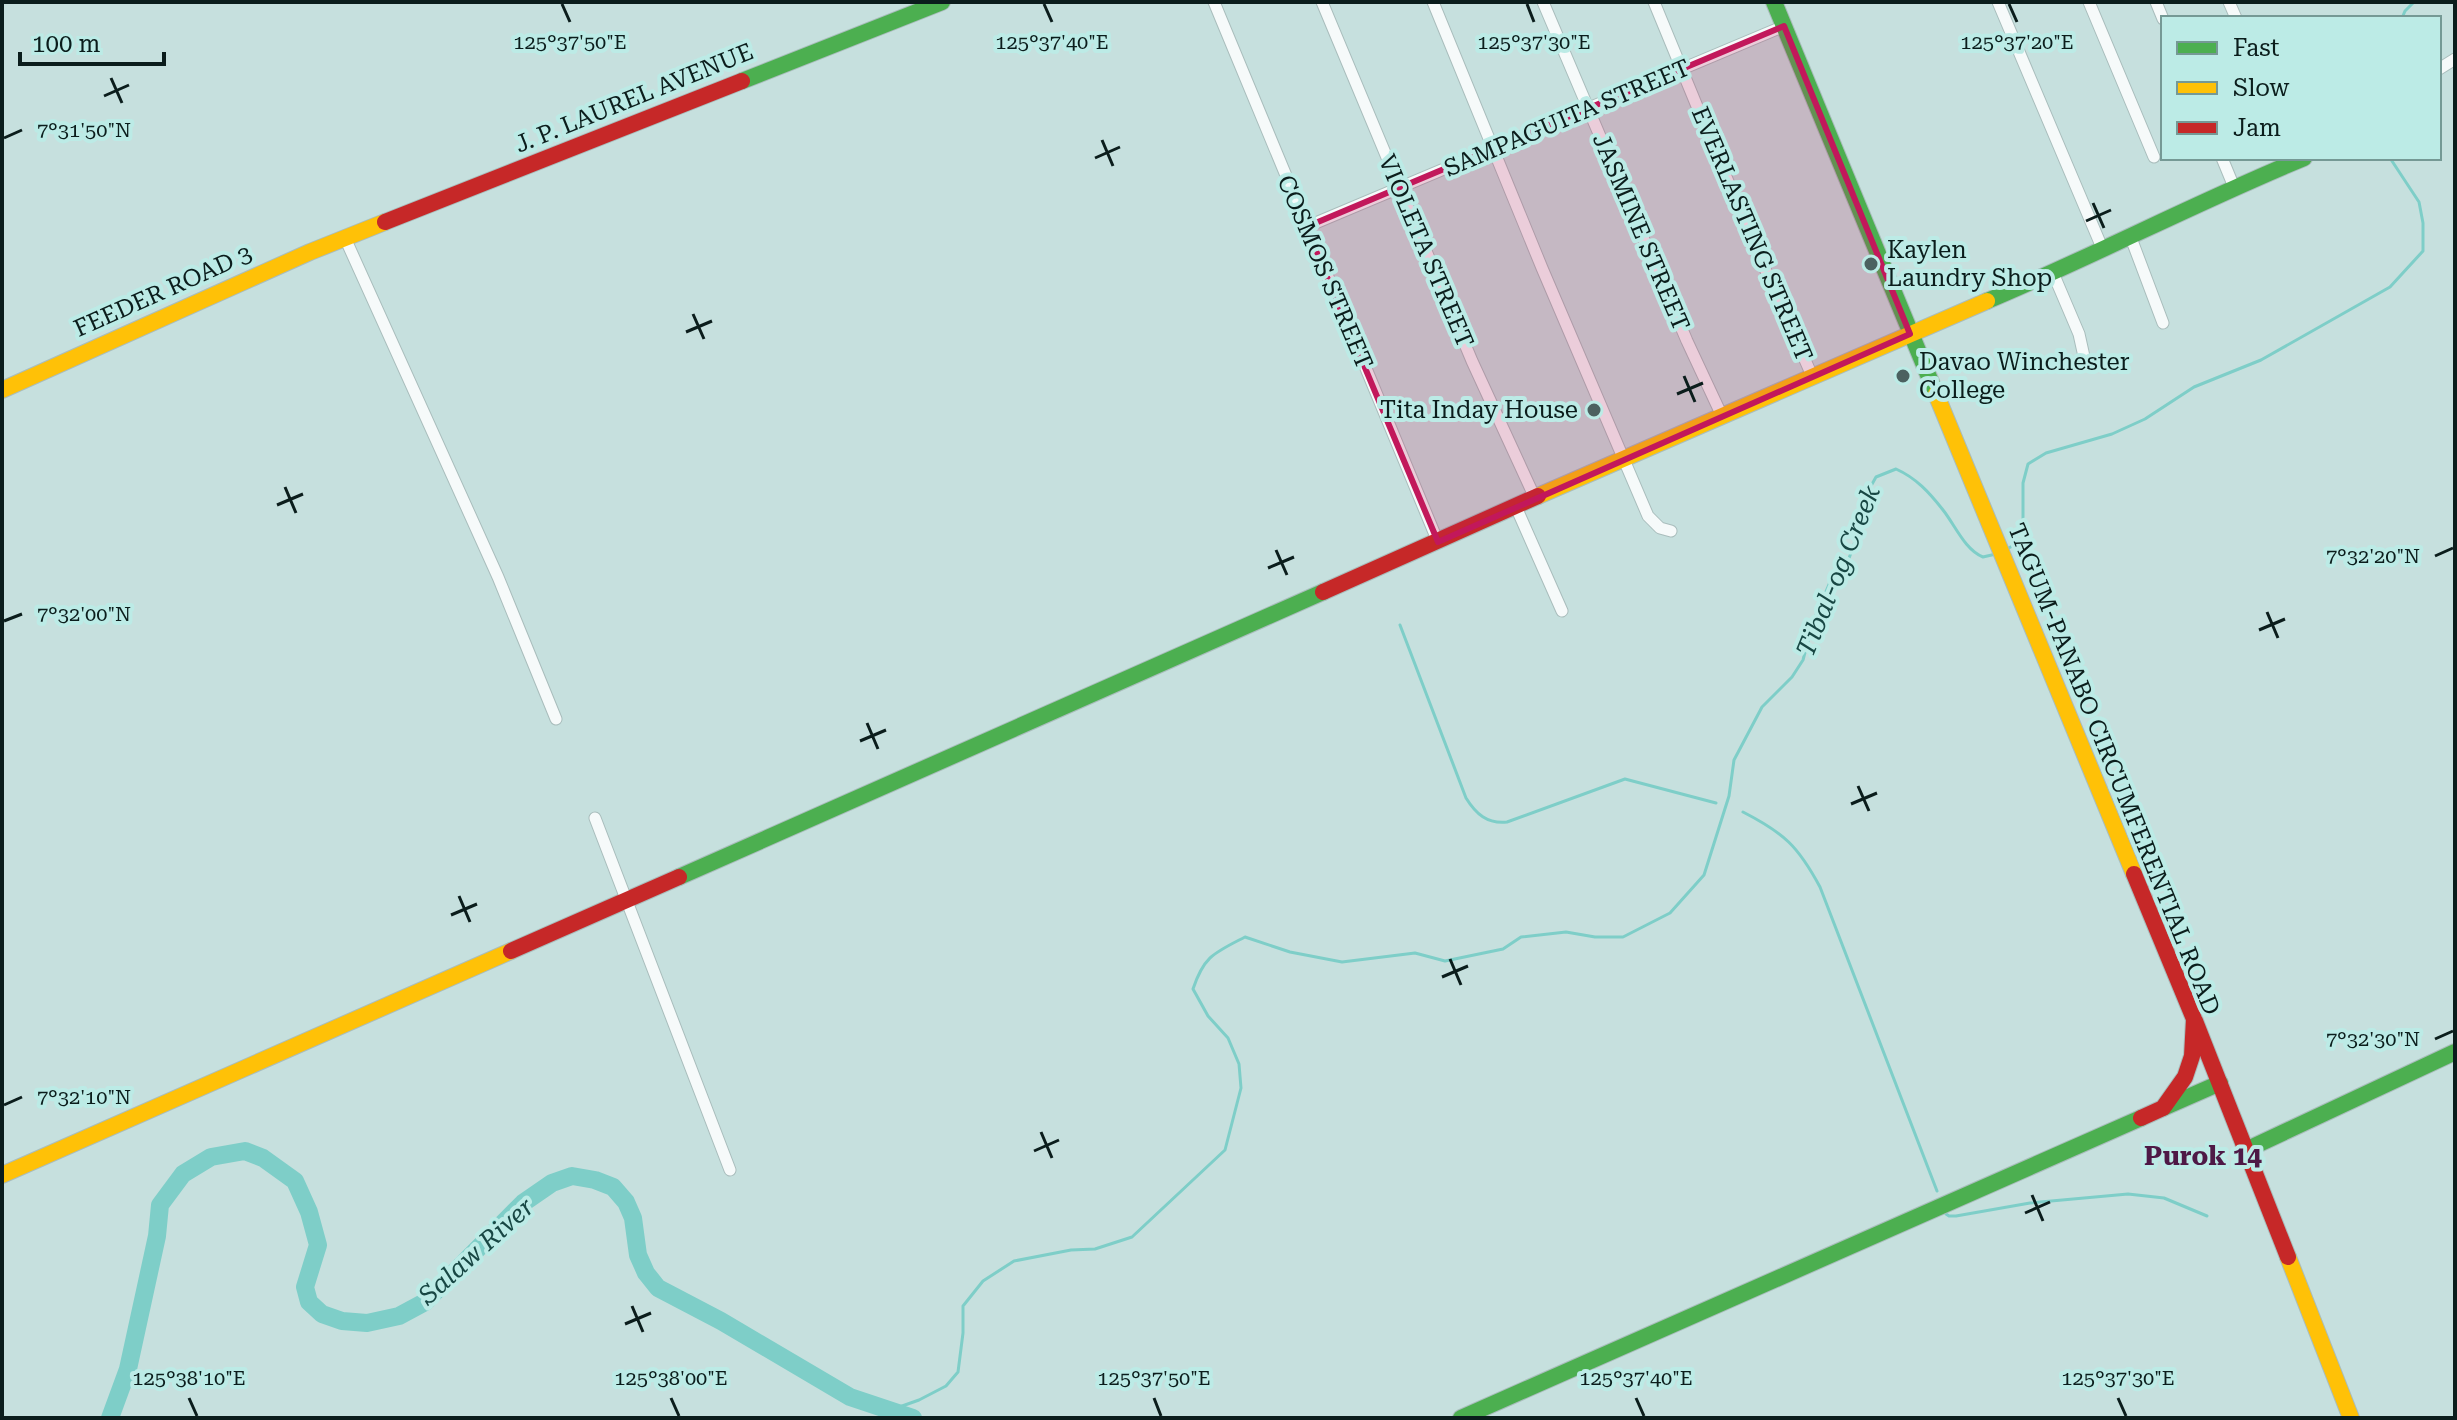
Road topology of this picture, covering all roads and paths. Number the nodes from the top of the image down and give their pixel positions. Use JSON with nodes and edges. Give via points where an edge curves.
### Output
{"nodes":[{"id":1,"x":942,"y":2,"type":"edge"},
{"id":2,"x":1214,"y":2,"type":"edge"},
{"id":3,"x":1322,"y":2,"type":"edge"},
{"id":4,"x":1433,"y":2,"type":"edge"},
{"id":5,"x":1543,"y":2,"type":"edge"},
{"id":6,"x":1654,"y":2,"type":"edge"},
{"id":7,"x":1774,"y":2,"type":"edge"},
{"id":8,"x":1998,"y":2,"type":"edge"},
{"id":9,"x":2089,"y":2,"type":"edge"},
{"id":10,"x":1784,"y":26,"type":"junction"},
{"id":11,"x":1683,"y":68,"type":"junction"},
{"id":12,"x":1588,"y":108,"type":"junction"},
{"id":13,"x":1494,"y":149,"type":"junction"},
{"id":14,"x":2154,"y":157,"type":"dead end"},
{"id":15,"x":2223,"y":160,"type":"edge"},
{"id":16,"x":2297,"y":160,"type":"edge"},
{"id":17,"x":2234,"y":187,"type":"junction"},
{"id":18,"x":1401,"y":189,"type":"junction"},
{"id":19,"x":1306,"y":227,"type":"junction"},
{"id":20,"x":345,"y":238,"type":"junction"},
{"id":21,"x":2131,"y":238,"type":"junction"},
{"id":22,"x":2103,"y":250,"type":"junction"},
{"id":23,"x":2053,"y":273,"type":"junction"},
{"id":24,"x":2163,"y":323,"type":"dead end"},
{"id":25,"x":1910,"y":334,"type":"junction"},
{"id":26,"x":2085,"y":361,"type":"dead end"},
{"id":27,"x":1813,"y":378,"type":"junction"},
{"id":28,"x":2,"y":390,"type":"edge"},
{"id":29,"x":1722,"y":416,"type":"junction"},
{"id":30,"x":1624,"y":458,"type":"junction"},
{"id":31,"x":1535,"y":498,"type":"junction"},
{"id":32,"x":1516,"y":507,"type":"junction"},
{"id":33,"x":1671,"y":531,"type":"dead end"},
{"id":34,"x":1438,"y":542,"type":"junction"},
{"id":35,"x":1562,"y":611,"type":"dead end"},
{"id":36,"x":556,"y":719,"type":"dead end"},
{"id":37,"x":595,"y":818,"type":"dead end"},
{"id":38,"x":626,"y":899,"type":"junction"},
{"id":39,"x":2194,"y":1019,"type":"junction"},
{"id":40,"x":2455,"y":1052,"type":"edge"},
{"id":41,"x":2220,"y":1083,"type":"junction"},
{"id":42,"x":2163,"y":1108,"type":"junction"},
{"id":43,"x":2246,"y":1150,"type":"junction"},
{"id":44,"x":730,"y":1170,"type":"dead end"},
{"id":45,"x":2,"y":1175,"type":"edge"},
{"id":46,"x":1461,"y":1418,"type":"edge"},
{"id":47,"x":2351,"y":1418,"type":"edge"}],
"edges":[{"from":1,"to":20,"type":"street","name":"J. P. LAUREL AVENUE"},
{"from":2,"to":19,"type":"street","name":"COSMOS STREET"},
{"from":3,"to":18,"type":"street","name":"VIOLETA STREET"},
{"from":4,"to":13,"type":"street"},
{"from":5,"to":12,"type":"street","name":"JASMINE STREET"},
{"from":6,"to":11,"type":"street","name":"EVERLASTING STREET"},
{"from":7,"to":10,"type":"street","name":"TAGUM-PANABO CIRCUMFERENTIAL ROAD"},
{"from":8,"to":22,"type":"street"},
{"from":9,"to":14,"type":"street"},
{"from":10,"to":11,"type":"street","name":"SAMPAGUITA STREET"},
{"from":10,"to":25,"type":"street","name":"TAGUM-PANABO CIRCUMFERENTIAL ROAD"},
{"from":11,"to":12,"type":"street","name":"SAMPAGUITA STREET"},
{"from":11,"to":27,"type":"street","name":"EVERLASTING STREET"},
{"from":12,"to":13,"type":"street","name":"SAMPAGUITA STREET"},
{"from":12,"to":29,"type":"street","name":"JASMINE STREET"},
{"from":13,"to":18,"type":"street","name":"SAMPAGUITA STREET"},
{"from":13,"to":30,"type":"street"},
{"from":15,"to":17,"type":"street"},
{"from":16,"to":17,"type":"street"},
{"from":17,"to":21,"type":"street"},
{"from":18,"to":19,"type":"street","name":"SAMPAGUITA STREET"},
{"from":18,"to":31,"type":"street","name":"VIOLETA STREET"},
{"from":19,"to":34,"type":"street","name":"COSMOS STREET"},
{"from":20,"to":28,"type":"street","name":"FEEDER ROAD 3"},
{"from":20,"to":36,"type":"street"},
{"from":21,"to":22,"type":"street"},
{"from":21,"to":24,"type":"street"},
{"from":22,"to":23,"type":"street"},
{"from":23,"to":25,"type":"street"},
{"from":23,"to":26,"type":"street"},
{"from":25,"to":27,"type":"street"},
{"from":25,"to":39,"type":"street","name":"TAGUM-PANABO CIRCUMFERENTIAL ROAD"},
{"from":27,"to":29,"type":"street"},
{"from":29,"to":30,"type":"street"},
{"from":30,"to":31,"type":"street"},
{"from":30,"to":33,"type":"street","via":[[1648,516]]},
{"from":31,"to":32,"type":"street"},
{"from":32,"to":34,"type":"street"},
{"from":32,"to":35,"type":"street"},
{"from":34,"to":38,"type":"street"},
{"from":37,"to":38,"type":"street"},
{"from":38,"to":44,"type":"street"},
{"from":38,"to":45,"type":"street"},
{"from":39,"to":41,"type":"street"},
{"from":39,"to":42,"type":"street","name":"TAGUM-PANABO CIRCUMFERENTIAL ROAD","via":[[2191,1067]]},
{"from":40,"to":43,"type":"street"},
{"from":41,"to":42,"type":"street"},
{"from":41,"to":43,"type":"street"},
{"from":42,"to":46,"type":"street"},
{"from":43,"to":47,"type":"street"}]}
